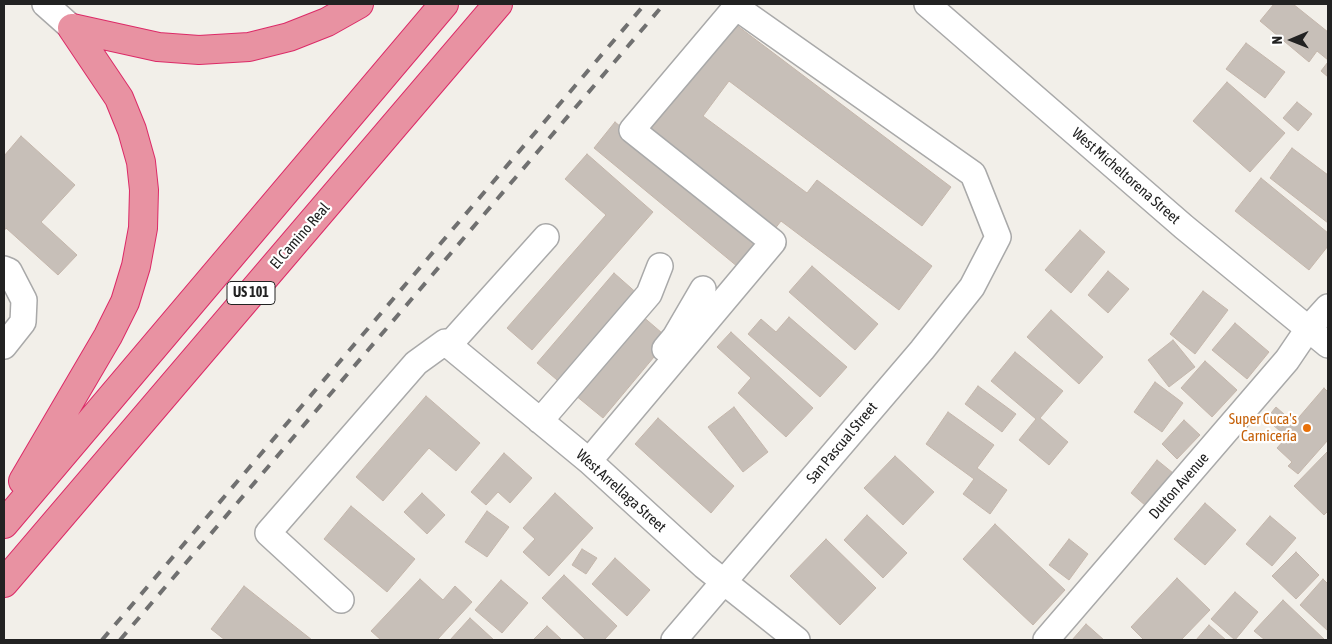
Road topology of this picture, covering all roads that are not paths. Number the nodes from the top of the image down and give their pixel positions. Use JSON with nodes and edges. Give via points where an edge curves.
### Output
{"nodes":[{"id":1,"x":45,"y":4,"type":"edge"},
{"id":2,"x":359,"y":4,"type":"edge"},
{"id":3,"x":444,"y":4,"type":"edge"},
{"id":4,"x":498,"y":4,"type":"edge"},
{"id":5,"x":926,"y":4,"type":"edge"},
{"id":6,"x":72,"y":28,"type":"junction"},
{"id":7,"x":546,"y":237,"type":"dead end"},
{"id":8,"x":660,"y":266,"type":"dead end"},
{"id":9,"x":4,"y":269,"type":"edge"},
{"id":10,"x":703,"y":289,"type":"dead end"},
{"id":11,"x":1328,"y":307,"type":"edge"},
{"id":12,"x":1308,"y":329,"type":"junction"},
{"id":13,"x":447,"y":343,"type":"junction"},
{"id":14,"x":1328,"y":345,"type":"edge"},
{"id":15,"x":4,"y":346,"type":"edge"},
{"id":16,"x":540,"y":421,"type":"junction"},
{"id":17,"x":583,"y":456,"type":"junction"},
{"id":18,"x":4,"y":513,"type":"edge"},
{"id":19,"x":4,"y":524,"type":"edge"},
{"id":20,"x":724,"y":581,"type":"junction"},
{"id":21,"x":4,"y":582,"type":"edge"},
{"id":22,"x":341,"y":600,"type":"dead end"},
{"id":23,"x":674,"y":640,"type":"edge"},
{"id":24,"x":797,"y":640,"type":"edge"},
{"id":25,"x":1046,"y":640,"type":"edge"}],
"edges":[{"from":1,"to":6,"type":"street"},
{"from":2,"to":6,"type":"highway","via":[[319,25],[249,47],[199,50],[158,47]]},
{"from":3,"to":19,"type":"highway","number":"US 101"},
{"from":4,"to":21,"type":"highway","name":"El Camino Real","number":"US 101"},
{"from":5,"to":12,"type":"street","name":"West Micheltorena Street","via":[[1184,227]]},
{"from":6,"to":18,"type":"highway","via":[[119,98],[132,130],[141,162],[143,228],[125,302]]},
{"from":7,"to":13,"type":"street"},
{"from":8,"to":16,"type":"street","via":[[649,294]]},
{"from":9,"to":15,"type":"street","via":[[9,271],[24,300],[23,322]]},
{"from":10,"to":17,"type":"street","via":[[675,336]]},
{"from":11,"to":12,"type":"street","name":"Dutton Avenue"},
{"from":12,"to":14,"type":"street","name":"West Micheltorena Street"},
{"from":12,"to":25,"type":"street","name":"Dutton Avenue","via":[[1287,360]]},
{"from":13,"to":16,"type":"street","name":"West Arrellaga Street"},
{"from":13,"to":22,"type":"street","via":[[416,363],[268,533]]},
{"from":16,"to":17,"type":"street","name":"West Arrellaga Street"},
{"from":17,"to":20,"type":"street","name":"West Arrellaga Street"},
{"from":17,"to":20,"type":"street","name":"San Pascual Street","via":[[773,242],[632,130],[736,7],[973,174],[998,237],[972,287]]},
{"from":20,"to":23,"type":"street","name":"San Pascual Street"},
{"from":20,"to":24,"type":"street","name":"West Arrellaga Street"}]}
